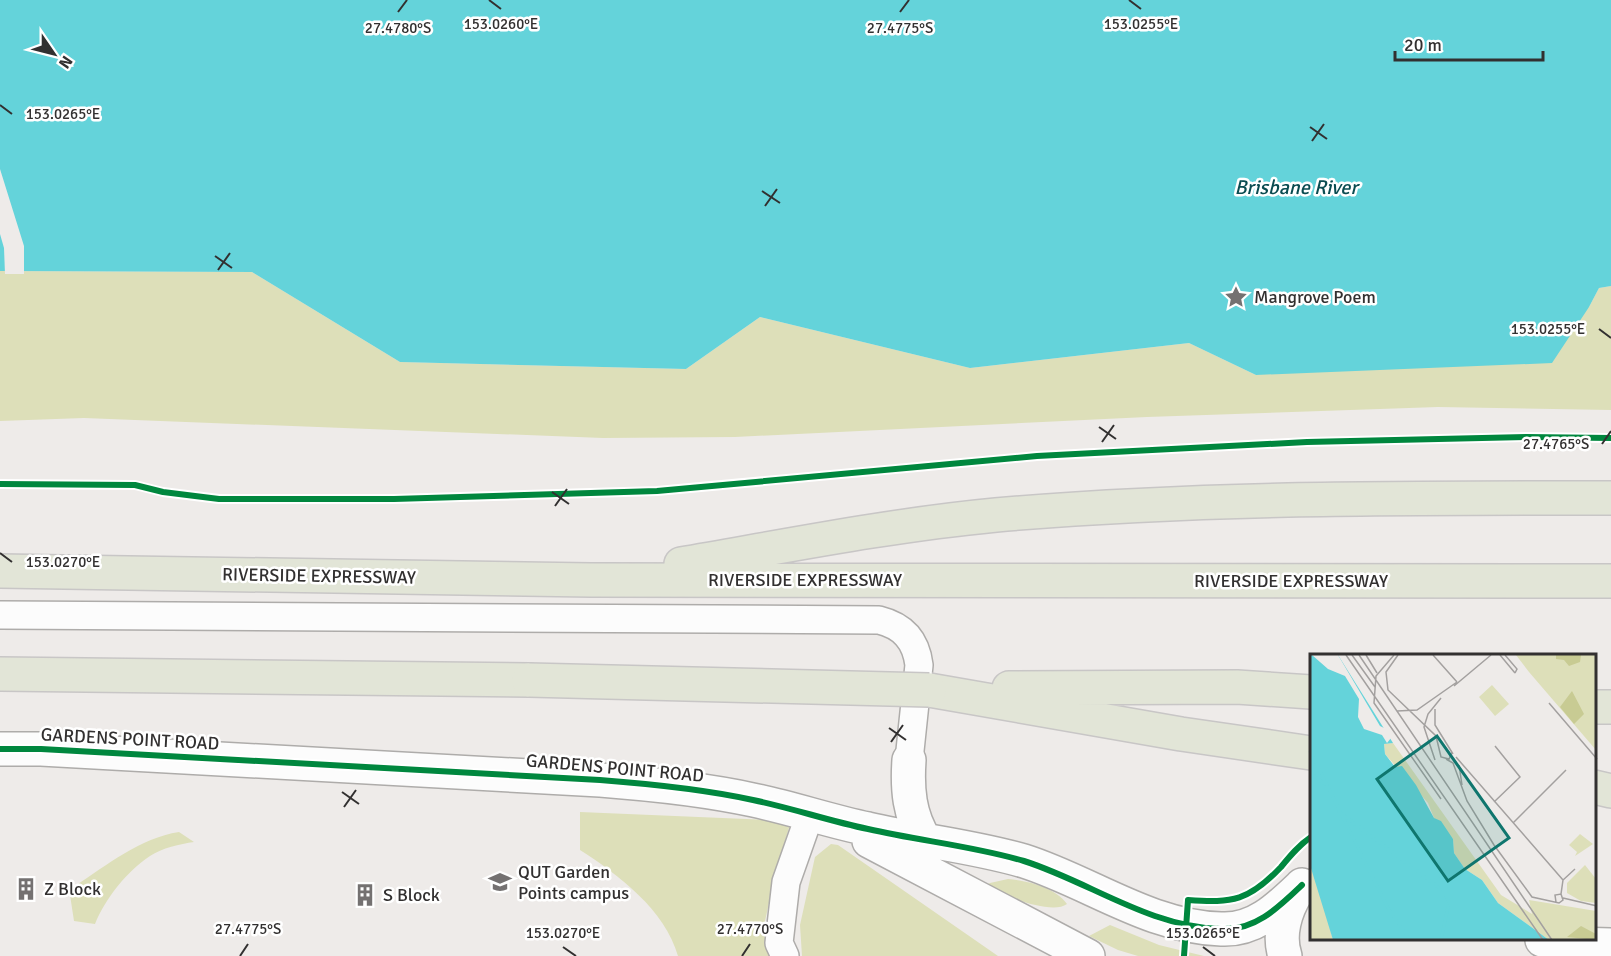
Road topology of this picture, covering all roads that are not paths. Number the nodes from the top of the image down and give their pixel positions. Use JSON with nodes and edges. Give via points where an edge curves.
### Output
{"nodes":[{"id":1,"x":1611,"y":498,"type":"edge"},
{"id":2,"x":0,"y":571,"type":"edge"},
{"id":3,"x":591,"y":580,"type":"junction"},
{"id":4,"x":1611,"y":581,"type":"edge"},
{"id":5,"x":0,"y":615,"type":"edge"},
{"id":6,"x":0,"y":674,"type":"edge"},
{"id":7,"x":929,"y":690,"type":"junction"},
{"id":8,"x":1310,"y":692,"type":"edge"},
{"id":9,"x":0,"y":749,"type":"edge"},
{"id":10,"x":1310,"y":753,"type":"edge"},
{"id":11,"x":909,"y":760,"type":"joint"},
{"id":12,"x":1596,"y":787,"type":"edge"},
{"id":13,"x":1611,"y":791,"type":"edge"},
{"id":14,"x":810,"y":814,"type":"junction"},
{"id":15,"x":925,"y":840,"type":"junction"},
{"id":16,"x":1306,"y":880,"type":"edge"},
{"id":17,"x":1555,"y":941,"type":"edge"},
{"id":18,"x":1611,"y":945,"type":"edge"},
{"id":19,"x":785,"y":956,"type":"edge"},
{"id":20,"x":1088,"y":956,"type":"edge"},
{"id":21,"x":1285,"y":956,"type":"edge"}],
"edges":[{"from":1,"to":3,"type":"highway","via":[[1236,502],[995,515],[832,538]]},
{"from":2,"to":3,"type":"highway","name":"RIVERSIDE EXPRESSWAY"},
{"from":3,"to":4,"type":"highway","name":"RIVERSIDE EXPRESSWAY"},
{"from":5,"to":11,"type":"lane","via":[[879,620],[911,637],[918,655]]},
{"from":6,"to":7,"type":"highway","bridge":true,"via":[[529,680]]},
{"from":7,"to":8,"type":"highway","via":[[1214,687]]},
{"from":7,"to":10,"type":"highway"},
{"from":9,"to":14,"type":"street","name":"GARDENS POINT ROAD","via":[[660,784],[711,791]]},
{"from":11,"to":15,"type":"street","via":[[909,799]]},
{"from":12,"to":13,"type":"highway"},
{"from":14,"to":15,"type":"street","name":"GARDENS POINT ROAD"},
{"from":14,"to":19,"type":"lane","via":[[786,882],[779,943]]},
{"from":14,"to":20,"type":"street","name":"GARDENS POINT ROAD","via":[[891,852]]},
{"from":15,"to":16,"type":"street","name":"GARDENS POINT ROAD","via":[[1026,862],[1146,913],[1204,928],[1236,928],[1263,919]]},
{"from":16,"to":21,"type":"street","name":"GARDENS POINT ROAD","via":[[1284,921]]},
{"from":17,"to":18,"type":"street"}]}
